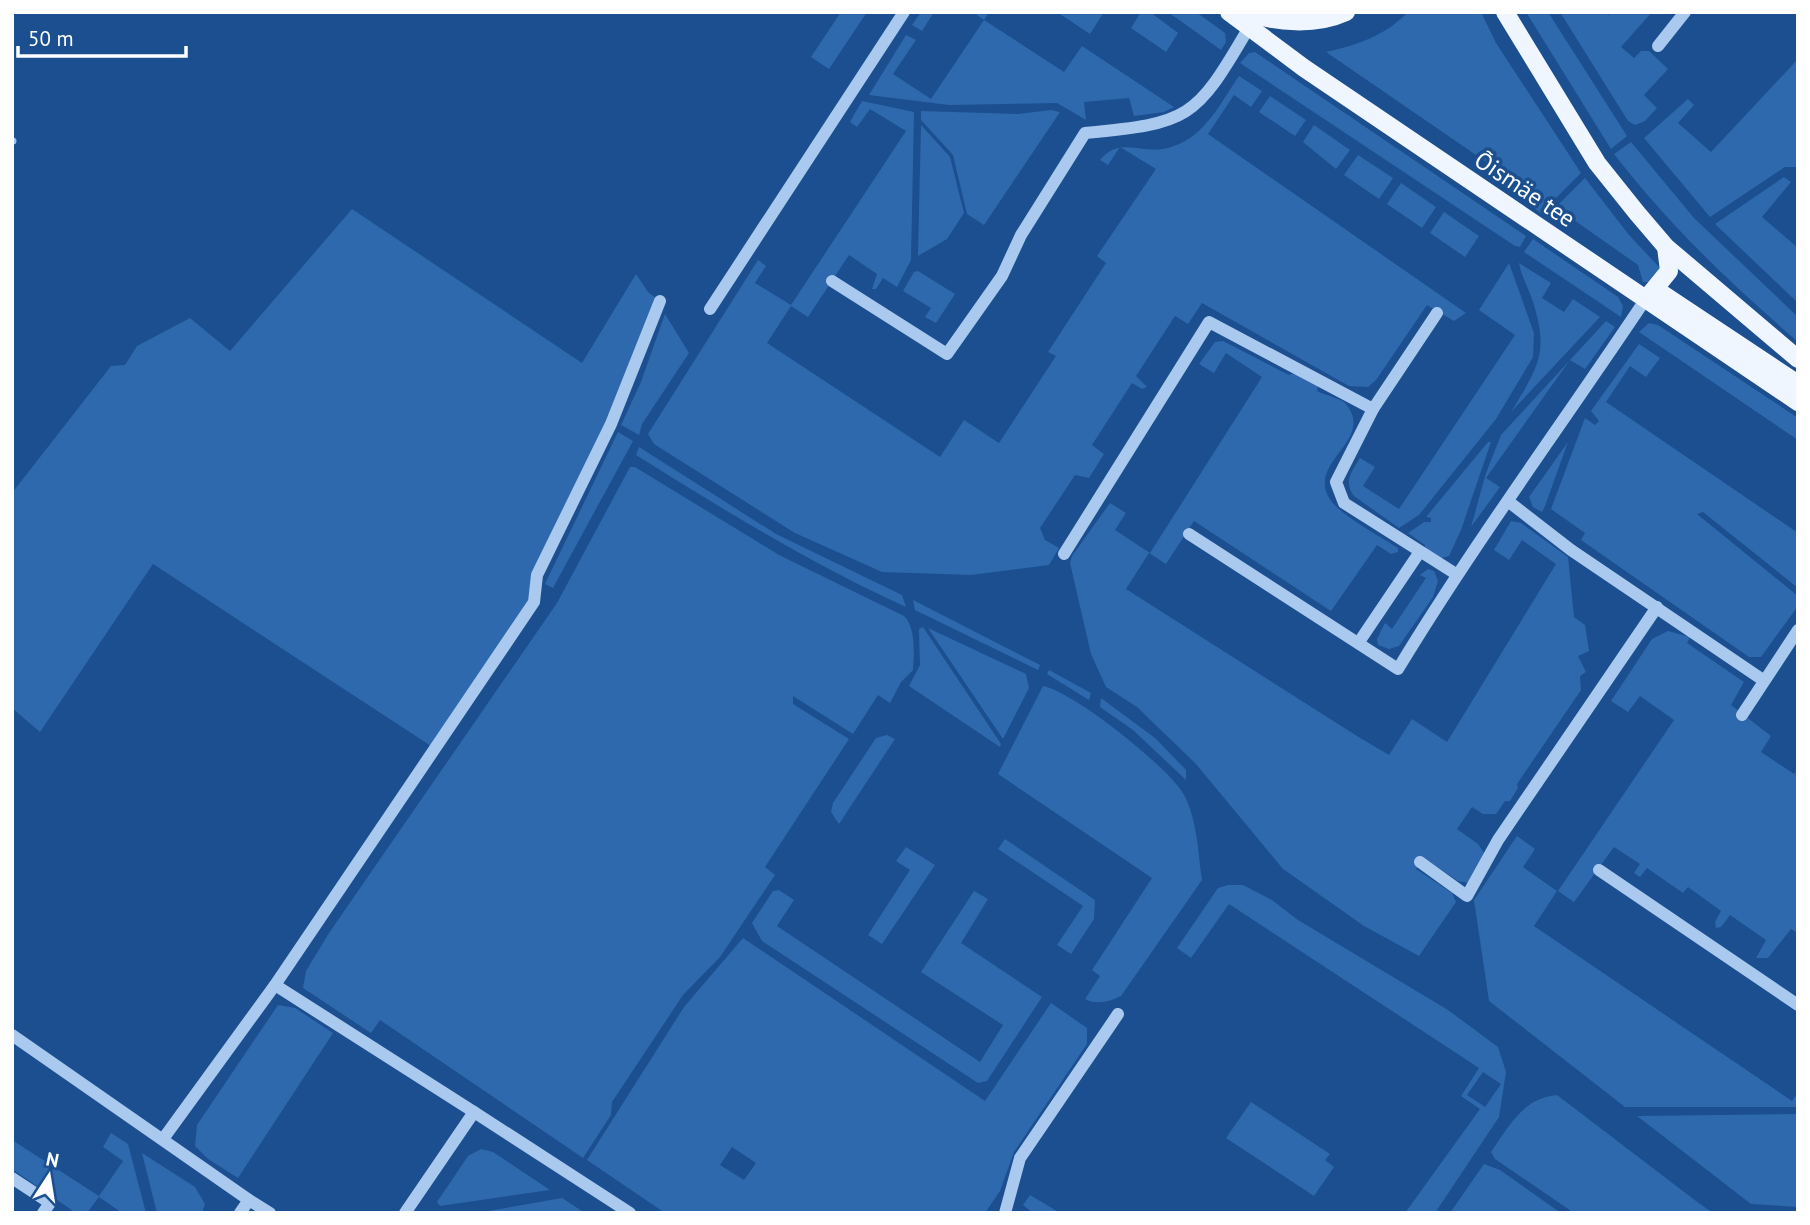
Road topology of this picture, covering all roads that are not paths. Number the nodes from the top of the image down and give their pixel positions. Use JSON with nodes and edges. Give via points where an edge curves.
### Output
{"nodes":[{"id":1,"x":904,"y":12,"type":"edge"},
{"id":2,"x":1230,"y":12,"type":"edge"},
{"id":3,"x":1346,"y":12,"type":"edge"},
{"id":4,"x":1505,"y":12,"type":"edge"},
{"id":5,"x":1685,"y":12,"type":"edge"},
{"id":6,"x":1246,"y":21,"type":"edge"},
{"id":7,"x":1658,"y":46,"type":"dead end"},
{"id":8,"x":1666,"y":247,"type":"junction"},
{"id":9,"x":832,"y":281,"type":"dead end"},
{"id":10,"x":1648,"y":296,"type":"junction"},
{"id":11,"x":660,"y":301,"type":"dead end"},
{"id":12,"x":710,"y":309,"type":"dead end"},
{"id":13,"x":1437,"y":313,"type":"dead end"},
{"id":14,"x":1798,"y":359,"type":"edge"},
{"id":15,"x":1798,"y":384,"type":"edge"},
{"id":16,"x":1798,"y":402,"type":"edge"},
{"id":17,"x":1373,"y":409,"type":"junction"},
{"id":18,"x":1509,"y":502,"type":"junction"},
{"id":19,"x":1189,"y":534,"type":"dead end"},
{"id":20,"x":1419,"y":553,"type":"junction"},
{"id":21,"x":1064,"y":554,"type":"dead end"},
{"id":22,"x":1456,"y":574,"type":"junction"},
{"id":23,"x":1657,"y":607,"type":"junction"},
{"id":24,"x":1798,"y":630,"type":"edge"},
{"id":25,"x":1359,"y":642,"type":"junction"},
{"id":26,"x":1763,"y":680,"type":"junction"},
{"id":27,"x":1742,"y":715,"type":"dead end"},
{"id":28,"x":1420,"y":862,"type":"dead end"},
{"id":29,"x":1599,"y":870,"type":"dead end"},
{"id":30,"x":275,"y":985,"type":"junction"},
{"id":31,"x":1798,"y":1005,"type":"edge"},
{"id":32,"x":1118,"y":1014,"type":"dead end"},
{"id":33,"x":12,"y":1035,"type":"edge"},
{"id":34,"x":474,"y":1112,"type":"junction"},
{"id":35,"x":163,"y":1139,"type":"junction"},
{"id":36,"x":12,"y":1178,"type":"edge"},
{"id":37,"x":249,"y":1200,"type":"junction"},
{"id":38,"x":408,"y":1212,"type":"edge"},
{"id":39,"x":43,"y":1213,"type":"edge"},
{"id":40,"x":240,"y":1213,"type":"edge"},
{"id":41,"x":270,"y":1213,"type":"edge"},
{"id":42,"x":630,"y":1213,"type":"edge"},
{"id":43,"x":1005,"y":1213,"type":"edge"}],
"edges":[{"from":1,"to":12,"type":"street"},
{"from":2,"to":6,"type":"main road","name":"Õismäe tee"},
{"from":3,"to":6,"type":"main road","via":[[1316,21]]},
{"from":4,"to":8,"type":"main road","via":[[1597,163]]},
{"from":5,"to":7,"type":"street"},
{"from":6,"to":9,"type":"street","via":[[1204,98],[1188,113],[1165,123],[1085,133],[1021,235],[1002,276],[947,354]]},
{"from":6,"to":10,"type":"main road","name":"Õismäe tee"},
{"from":8,"to":10,"type":"main road","via":[[1669,271]]},
{"from":8,"to":14,"type":"main road"},
{"from":10,"to":15,"type":"main road","via":[[1661,293]]},
{"from":10,"to":16,"type":"main road","name":"Õismäe tee"},
{"from":10,"to":18,"type":"street"},
{"from":11,"to":30,"type":"street","via":[[611,424],[537,575],[534,602]]},
{"from":13,"to":17,"type":"street"},
{"from":17,"to":20,"type":"street","via":[[1336,482],[1344,503]]},
{"from":17,"to":21,"type":"street","via":[[1209,322]]},
{"from":18,"to":22,"type":"street"},
{"from":18,"to":23,"type":"street"},
{"from":19,"to":25,"type":"street"},
{"from":20,"to":22,"type":"street"},
{"from":20,"to":25,"type":"street"},
{"from":22,"to":25,"type":"street","via":[[1398,669]]},
{"from":23,"to":26,"type":"street"},
{"from":23,"to":28,"type":"street","via":[[1498,840],[1467,896]]},
{"from":24,"to":26,"type":"street"},
{"from":26,"to":27,"type":"street"},
{"from":29,"to":31,"type":"street"},
{"from":30,"to":34,"type":"street"},
{"from":30,"to":35,"type":"street"},
{"from":32,"to":43,"type":"street","via":[[1020,1157]]},
{"from":33,"to":35,"type":"street"},
{"from":34,"to":38,"type":"street"},
{"from":34,"to":42,"type":"street"},
{"from":35,"to":37,"type":"street"},
{"from":36,"to":39,"type":"street","via":[[50,1203]]},
{"from":37,"to":40,"type":"street"},
{"from":37,"to":41,"type":"street"}]}
